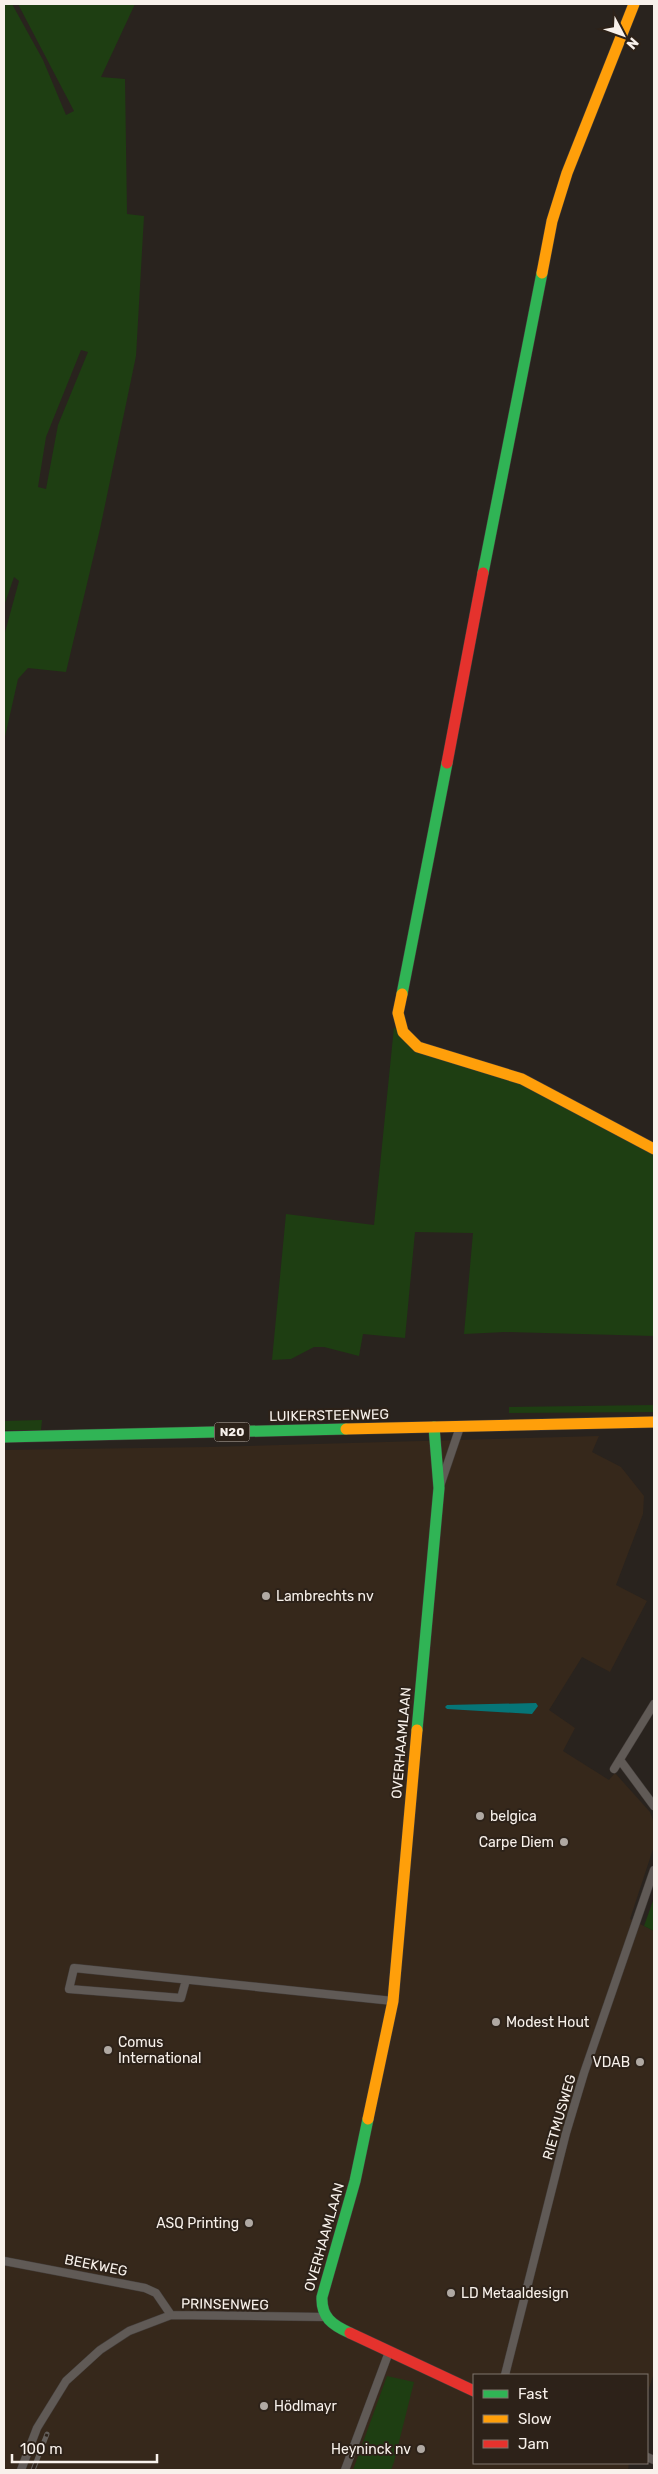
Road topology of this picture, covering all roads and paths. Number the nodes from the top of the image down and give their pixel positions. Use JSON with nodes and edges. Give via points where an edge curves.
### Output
{"nodes":[{"id":1,"x":634,"y":4,"type":"edge"},
{"id":2,"x":654,"y":1149,"type":"edge"},
{"id":3,"x":654,"y":1422,"type":"edge"},
{"id":4,"x":434,"y":1427,"type":"junction"},
{"id":5,"x":460,"y":1427,"type":"junction"},
{"id":6,"x":4,"y":1436,"type":"edge"},
{"id":7,"x":439,"y":1488,"type":"junction"},
{"id":8,"x":654,"y":1704,"type":"edge"},
{"id":9,"x":620,"y":1760,"type":"junction"},
{"id":10,"x":614,"y":1769,"type":"dead end"},
{"id":11,"x":654,"y":1806,"type":"edge"},
{"id":12,"x":654,"y":1870,"type":"edge"},
{"id":13,"x":186,"y":1980,"type":"junction"},
{"id":14,"x":393,"y":2001,"type":"junction"},
{"id":15,"x":4,"y":2260,"type":"edge"},
{"id":16,"x":171,"y":2315,"type":"junction"},
{"id":17,"x":324,"y":2317,"type":"junction"},
{"id":18,"x":389,"y":2352,"type":"junction"},
{"id":19,"x":505,"y":2374,"type":"edge"},
{"id":20,"x":473,"y":2391,"type":"edge"},
{"id":21,"x":21,"y":2470,"type":"edge"},
{"id":22,"x":345,"y":2470,"type":"edge"}],
"edges":[{"from":1,"to":2,"type":"street","via":[[567,173],[552,222],[398,1013],[404,1032],[418,1047],[522,1079]]},
{"from":3,"to":5,"type":"street","name":"LUIKERSTEENWEG","number":"N20"},
{"from":4,"to":5,"type":"street","name":"LUIKERSTEENWEG","number":"N20"},
{"from":4,"to":6,"type":"street","name":"LUIKERSTEENWEG","number":"N20"},
{"from":4,"to":7,"type":"street","name":"OVERHAAMLAAN"},
{"from":5,"to":7,"type":"street","name":"OVERHAAMLAAN"},
{"from":7,"to":14,"type":"street","name":"OVERHAAMLAAN"},
{"from":8,"to":9,"type":"street"},
{"from":9,"to":10,"type":"street"},
{"from":9,"to":11,"type":"street"},
{"from":12,"to":19,"type":"street","name":"RIETMUSWEG","via":[[581,2082]]},
{"from":13,"to":13,"type":"street","via":[[181,1998],[70,1989],[74,1968]]},
{"from":13,"to":14,"type":"street"},
{"from":14,"to":17,"type":"street","name":"OVERHAAMLAAN","via":[[355,2181],[322,2297]]},
{"from":15,"to":16,"type":"street","name":"BEEKWEG","via":[[145,2288],[156,2293]]},
{"from":16,"to":17,"type":"street","name":"PRINSENWEG"},
{"from":16,"to":21,"type":"street","name":"PRINSENWEG","via":[[122,2336],[100,2350],[66,2381],[37,2428]]},
{"from":17,"to":18,"type":"street","via":[[338,2328]]},
{"from":18,"to":20,"type":"street"},
{"from":18,"to":22,"type":"street"}]}
